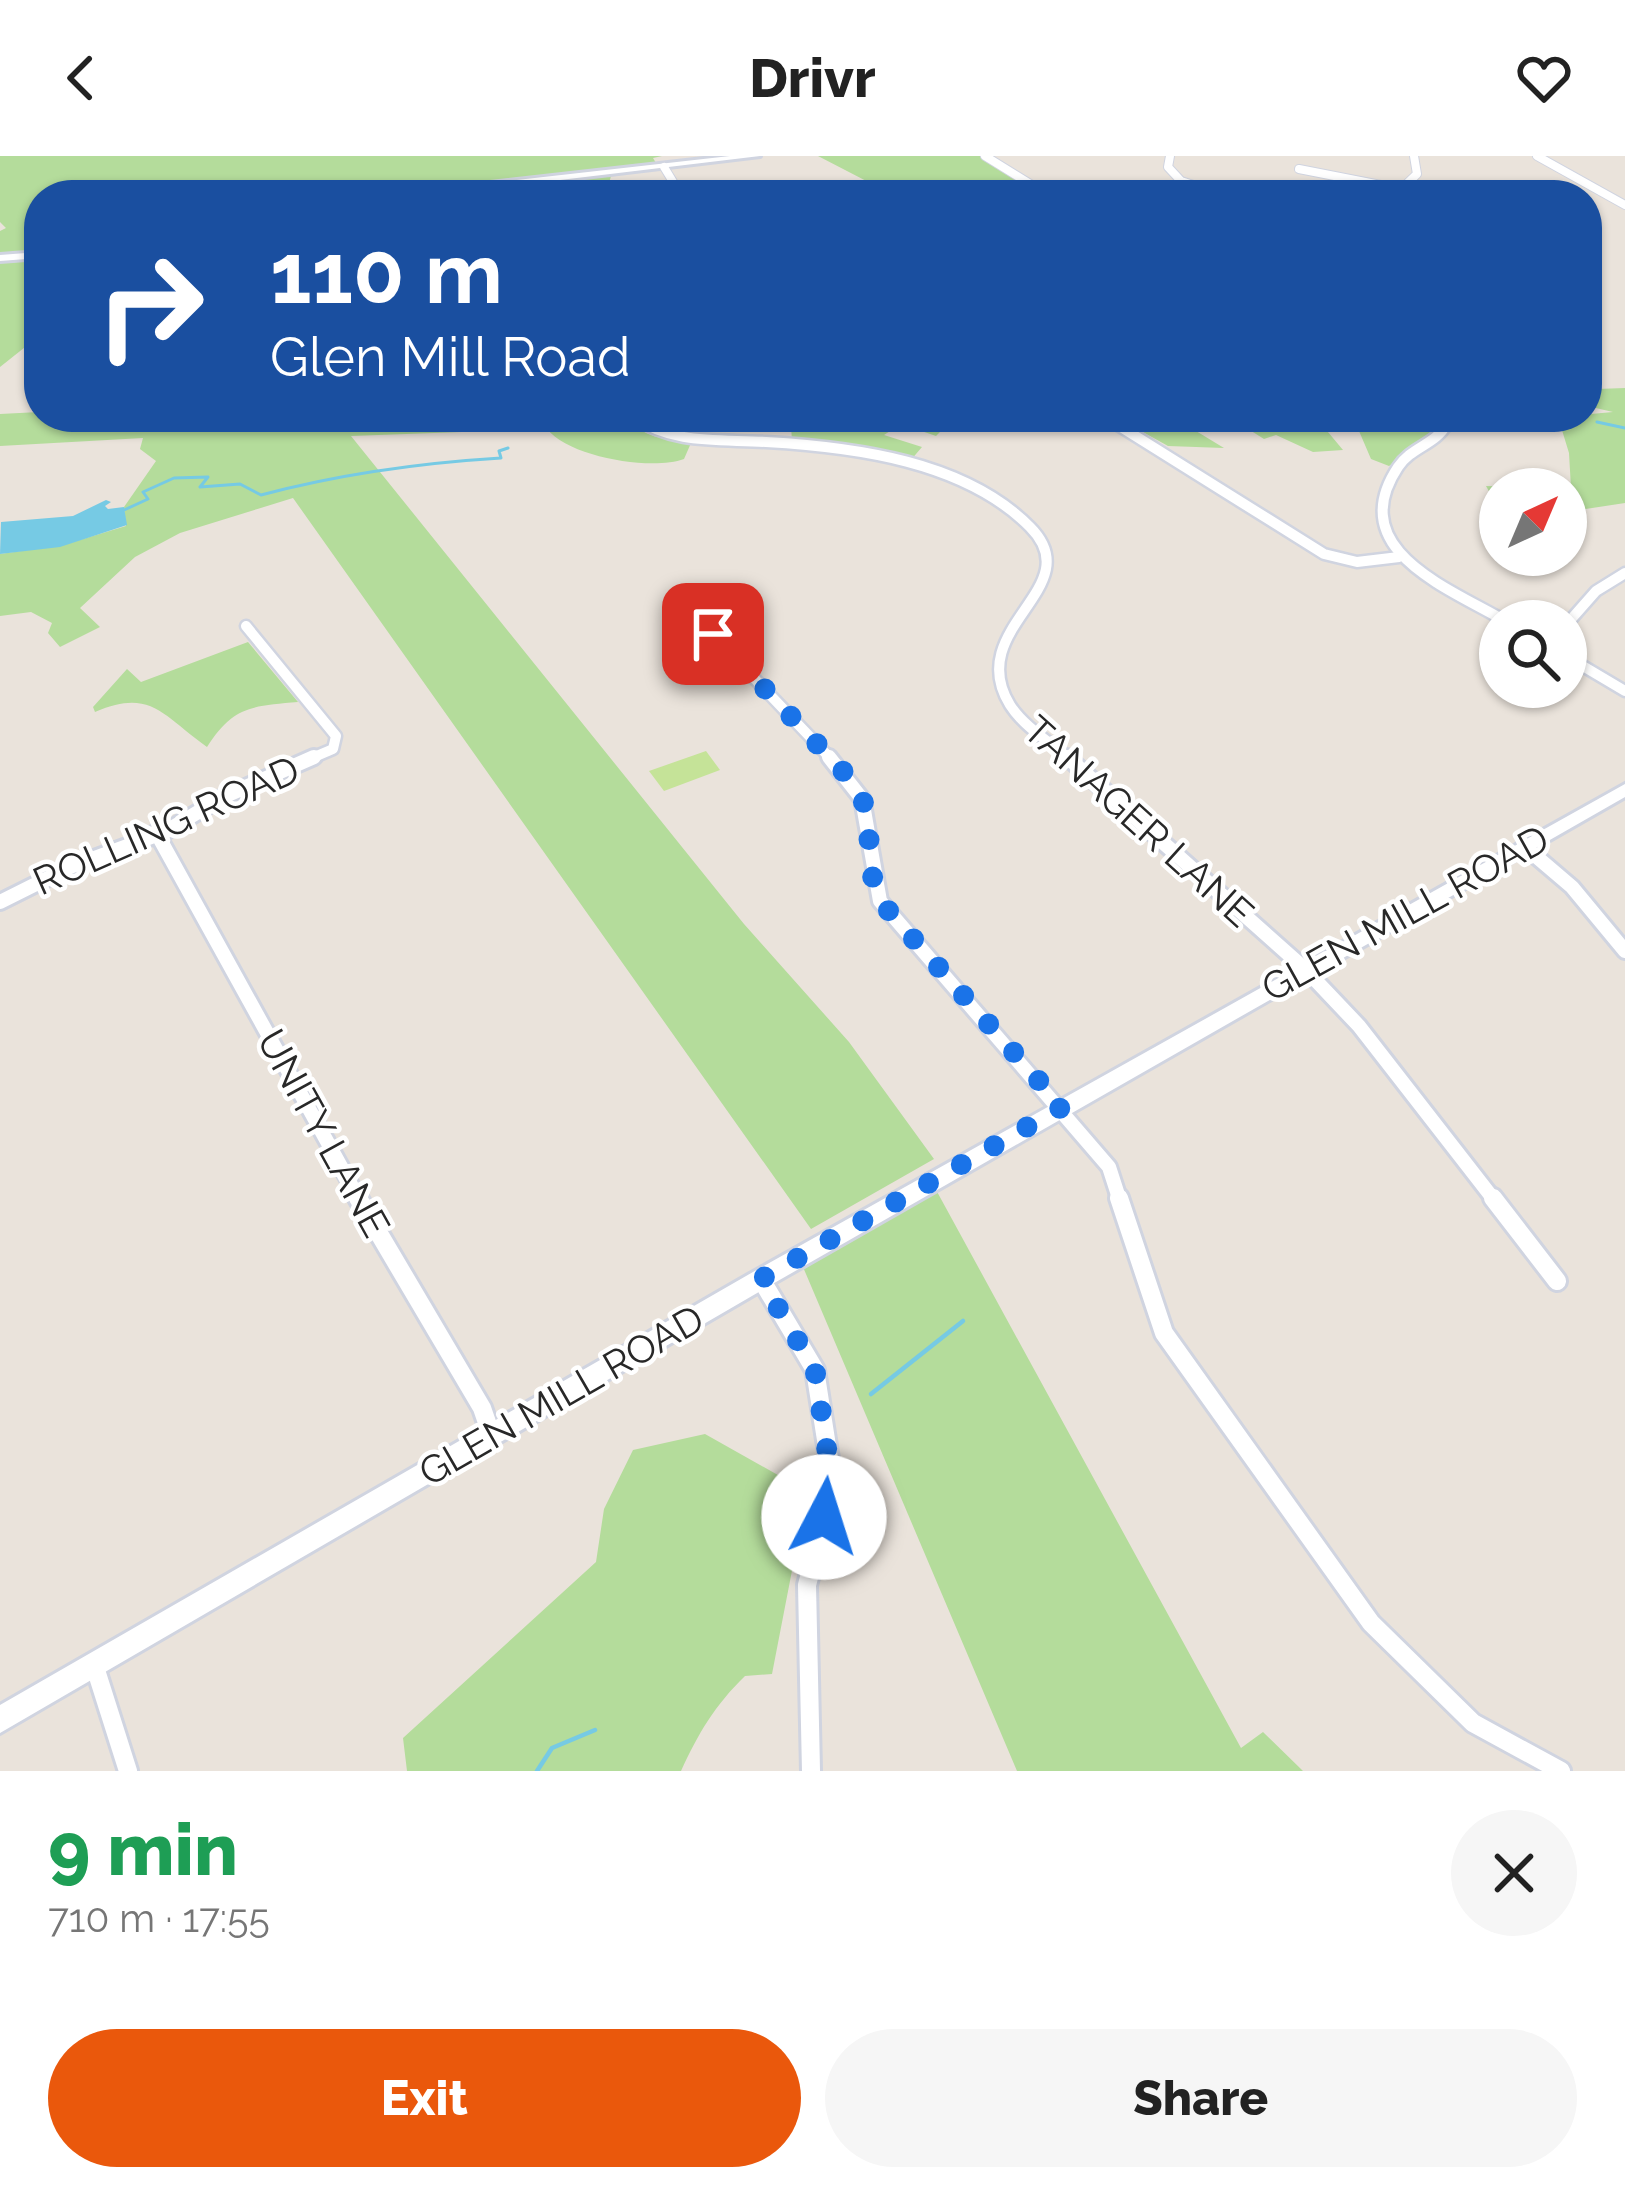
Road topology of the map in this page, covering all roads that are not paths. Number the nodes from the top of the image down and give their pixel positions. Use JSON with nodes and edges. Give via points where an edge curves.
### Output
{"nodes":[{"id":1,"x":755,"y":156,"type":"edge"},
{"id":2,"x":985,"y":156,"type":"edge"},
{"id":3,"x":1170,"y":156,"type":"edge"},
{"id":4,"x":1537,"y":156,"type":"edge"},
{"id":5,"x":664,"y":167,"type":"junction"},
{"id":6,"x":1299,"y":169,"type":"dead end"},
{"id":7,"x":546,"y":180,"type":"edge"},
{"id":8,"x":672,"y":180,"type":"edge"},
{"id":9,"x":1024,"y":180,"type":"edge"},
{"id":10,"x":1185,"y":180,"type":"edge"},
{"id":11,"x":1346,"y":180,"type":"edge"},
{"id":12,"x":1580,"y":180,"type":"edge"},
{"id":13,"x":664,"y":432,"type":"edge"},
{"id":14,"x":1129,"y":432,"type":"edge"},
{"id":15,"x":1442,"y":432,"type":"edge"},
{"id":16,"x":1399,"y":557,"type":"junction"},
{"id":17,"x":1625,"y":572,"type":"edge"},
{"id":18,"x":1587,"y":601,"type":"edge"},
{"id":19,"x":1479,"y":605,"type":"edge"},
{"id":20,"x":684,"y":619,"type":"dead end"},
{"id":21,"x":246,"y":626,"type":"dead end"},
{"id":22,"x":1587,"y":668,"type":"edge"},
{"id":23,"x":1625,"y":691,"type":"edge"},
{"id":24,"x":1625,"y":790,"type":"edge"},
{"id":25,"x":156,"y":832,"type":"junction"},
{"id":26,"x":1524,"y":846,"type":"junction"},
{"id":27,"x":0,"y":902,"type":"edge"},
{"id":28,"x":1625,"y":951,"type":"edge"},
{"id":29,"x":1306,"y":969,"type":"junction"},
{"id":30,"x":1062,"y":1107,"type":"junction"},
{"id":31,"x":761,"y":1279,"type":"junction"},
{"id":32,"x":1557,"y":1281,"type":"dead end"},
{"id":33,"x":491,"y":1434,"type":"junction"},
{"id":34,"x":94,"y":1664,"type":"junction"},
{"id":35,"x":0,"y":1720,"type":"edge"},
{"id":36,"x":128,"y":1771,"type":"edge"},
{"id":37,"x":811,"y":1771,"type":"edge"},
{"id":38,"x":1561,"y":1771,"type":"edge"}],
"edges":[{"from":1,"to":5,"type":"main road"},
{"from":2,"to":9,"type":"street"},
{"from":3,"to":10,"type":"street","via":[[1168,167]]},
{"from":4,"to":12,"type":"street"},
{"from":5,"to":7,"type":"main road"},
{"from":5,"to":8,"type":"street"},
{"from":6,"to":11,"type":"street"},
{"from":13,"to":29,"type":"street","name":"TANAGER LANE","via":[[871,455],[954,481],[1015,512],[1038,534],[1049,564],[1036,598],[998,642],[995,677],[1011,707]]},
{"from":14,"to":16,"type":"street","via":[[1324,554],[1358,562]]},
{"from":15,"to":16,"type":"street","via":[[1394,470],[1384,524]]},
{"from":16,"to":19,"type":"street"},
{"from":17,"to":18,"type":"street"},
{"from":20,"to":30,"type":"street","via":[[713,634],[856,785],[868,813],[867,862],[880,901]]},
{"from":21,"to":25,"type":"street","name":"ROLLING ROAD","via":[[336,736],[333,749]]},
{"from":22,"to":23,"type":"street"},
{"from":24,"to":26,"type":"main road","name":"GLEN MILL ROAD"},
{"from":25,"to":27,"type":"street","name":"ROLLING ROAD"},
{"from":25,"to":33,"type":"street","name":"UNITY LANE"},
{"from":26,"to":28,"type":"street","via":[[1572,887]]},
{"from":26,"to":29,"type":"main road","name":"GLEN MILL ROAD"},
{"from":29,"to":30,"type":"main road","name":"GLEN MILL ROAD"},
{"from":29,"to":32,"type":"street"},
{"from":30,"to":31,"type":"main road","name":"GLEN MILL ROAD"},
{"from":30,"to":38,"type":"street","via":[[1108,1167],[1164,1333],[1371,1623],[1473,1723]]},
{"from":31,"to":33,"type":"main road","name":"GLEN MILL ROAD"},
{"from":31,"to":37,"type":"street","via":[[815,1370],[832,1484],[807,1585]]},
{"from":33,"to":34,"type":"main road","name":"GLEN MILL ROAD"},
{"from":34,"to":35,"type":"main road","name":"GLEN MILL ROAD"},
{"from":34,"to":36,"type":"street"}]}
